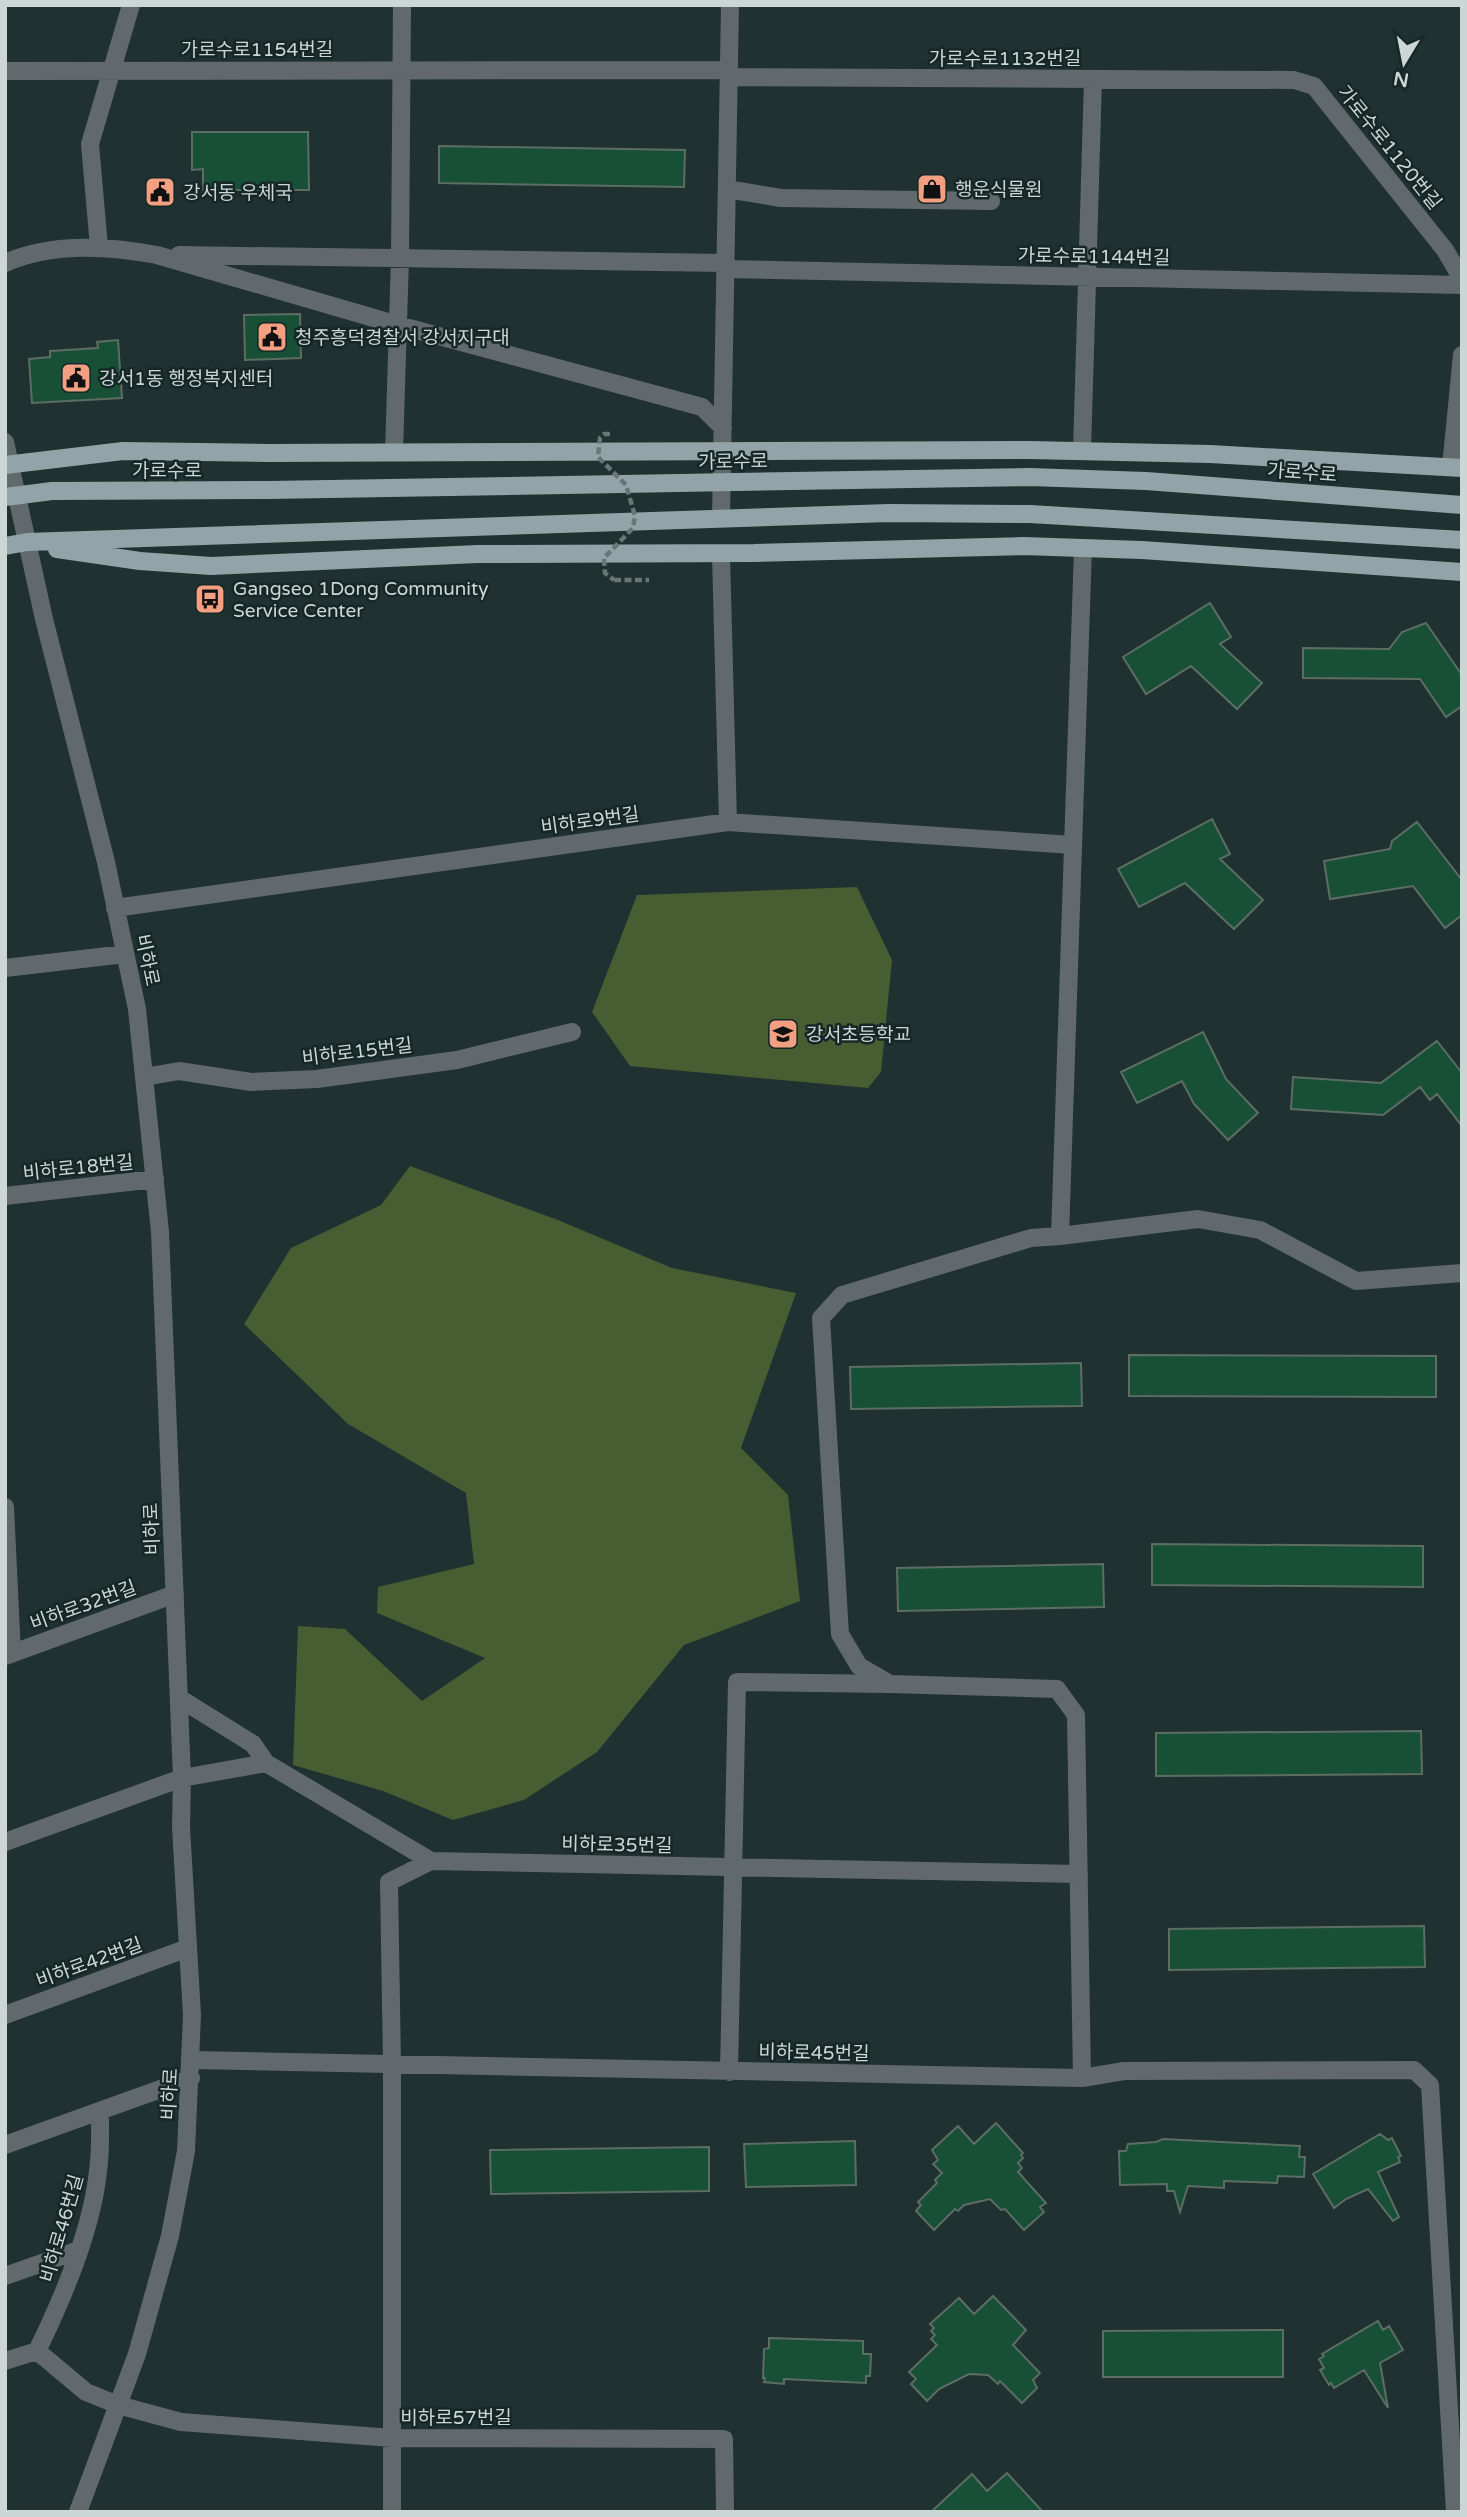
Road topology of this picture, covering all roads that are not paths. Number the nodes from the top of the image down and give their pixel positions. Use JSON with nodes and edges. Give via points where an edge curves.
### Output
{"nodes":[{"id":1,"x":131,"y":5,"type":"edge"},
{"id":2,"x":402,"y":5,"type":"edge"},
{"id":3,"x":730,"y":5,"type":"edge"},
{"id":4,"x":401,"y":70,"type":"junction"},
{"id":5,"x":5,"y":71,"type":"edge"},
{"id":6,"x":113,"y":71,"type":"junction"},
{"id":7,"x":729,"y":74,"type":"junction"},
{"id":8,"x":1093,"y":79,"type":"junction"},
{"id":9,"x":727,"y":189,"type":"junction"},
{"id":10,"x":991,"y":201,"type":"dead end"},
{"id":11,"x":99,"y":247,"type":"junction"},
{"id":12,"x":158,"y":255,"type":"junction"},
{"id":13,"x":400,"y":258,"type":"junction"},
{"id":14,"x":5,"y":263,"type":"edge"},
{"id":15,"x":725,"y":266,"type":"junction"},
{"id":16,"x":1087,"y":276,"type":"junction"},
{"id":17,"x":1462,"y":279,"type":"edge"},
{"id":18,"x":1462,"y":285,"type":"edge"},
{"id":19,"x":398,"y":325,"type":"junction"},
{"id":20,"x":1462,"y":355,"type":"edge"},
{"id":21,"x":723,"y":428,"type":"junction"},
{"id":22,"x":5,"y":442,"type":"edge"},
{"id":23,"x":722,"y":451,"type":"junction"},
{"id":24,"x":1082,"y":451,"type":"junction"},
{"id":25,"x":394,"y":452,"type":"junction"},
{"id":26,"x":7,"y":464,"type":"edge"},
{"id":27,"x":1456,"y":468,"type":"edge"},
{"id":28,"x":722,"y":482,"type":"junction"},
{"id":29,"x":11,"y":496,"type":"edge"},
{"id":30,"x":1462,"y":505,"type":"edge"},
{"id":31,"x":721,"y":518,"type":"junction"},
{"id":32,"x":1462,"y":540,"type":"edge"},
{"id":33,"x":27,"y":542,"type":"junction"},
{"id":34,"x":5,"y":546,"type":"edge"},
{"id":35,"x":1083,"y":548,"type":"junction"},
{"id":36,"x":721,"y":554,"type":"junction"},
{"id":37,"x":1462,"y":572,"type":"edge"},
{"id":38,"x":728,"y":822,"type":"junction"},
{"id":39,"x":1073,"y":845,"type":"junction"},
{"id":40,"x":115,"y":908,"type":"junction"},
{"id":41,"x":125,"y":954,"type":"junction"},
{"id":42,"x":5,"y":968,"type":"edge"},
{"id":43,"x":572,"y":1032,"type":"dead end"},
{"id":44,"x":144,"y":1077,"type":"junction"},
{"id":45,"x":155,"y":1179,"type":"junction"},
{"id":46,"x":5,"y":1196,"type":"edge"},
{"id":47,"x":1060,"y":1236,"type":"junction"},
{"id":48,"x":1462,"y":1273,"type":"edge"},
{"id":49,"x":5,"y":1507,"type":"edge"},
{"id":50,"x":175,"y":1594,"type":"junction"},
{"id":51,"x":8,"y":1655,"type":"edge"},
{"id":52,"x":890,"y":1684,"type":"junction"},
{"id":53,"x":179,"y":1698,"type":"junction"},
{"id":54,"x":267,"y":1763,"type":"junction"},
{"id":55,"x":182,"y":1778,"type":"junction"},
{"id":56,"x":5,"y":1842,"type":"edge"},
{"id":57,"x":431,"y":1861,"type":"junction"},
{"id":58,"x":734,"y":1867,"type":"junction"},
{"id":59,"x":1079,"y":1874,"type":"junction"},
{"id":60,"x":188,"y":1948,"type":"junction"},
{"id":61,"x":5,"y":2015,"type":"edge"},
{"id":62,"x":392,"y":2065,"type":"junction"},
{"id":63,"x":191,"y":2069,"type":"junction"},
{"id":64,"x":729,"y":2071,"type":"junction"},
{"id":65,"x":1082,"y":2078,"type":"junction"},
{"id":66,"x":100,"y":2111,"type":"junction"},
{"id":67,"x":5,"y":2146,"type":"edge"},
{"id":68,"x":79,"y":2250,"type":"junction"},
{"id":69,"x":5,"y":2276,"type":"edge"},
{"id":70,"x":37,"y":2351,"type":"junction"},
{"id":71,"x":5,"y":2361,"type":"edge"},
{"id":72,"x":118,"y":2405,"type":"junction"},
{"id":73,"x":392,"y":2438,"type":"junction"},
{"id":74,"x":82,"y":2511,"type":"edge"},
{"id":75,"x":393,"y":2512,"type":"edge"},
{"id":76,"x":725,"y":2512,"type":"edge"},
{"id":77,"x":1455,"y":2512,"type":"edge"}],
"edges":[{"from":1,"to":6,"type":"street"},
{"from":2,"to":4,"type":"street"},
{"from":3,"to":7,"type":"street"},
{"from":4,"to":6,"type":"street","name":"가로수로1154번길"},
{"from":4,"to":7,"type":"street","name":"가로수로1154번길"},
{"from":4,"to":13,"type":"street"},
{"from":5,"to":6,"type":"street","name":"가로수로1154번길"},
{"from":6,"to":11,"type":"street","via":[[90,144]]},
{"from":7,"to":8,"type":"street","name":"가로수로1132번길"},
{"from":7,"to":9,"type":"street"},
{"from":8,"to":16,"type":"street"},
{"from":8,"to":17,"type":"street","name":"가로수로1120번길","via":[[1294,80],[1314,86],[1445,250]]},
{"from":9,"to":10,"type":"street","via":[[781,198]]},
{"from":9,"to":15,"type":"street"},
{"from":11,"to":12,"type":"street"},
{"from":11,"to":14,"type":"street","via":[[24,255]]},
{"from":12,"to":13,"type":"street","name":"가로수로1144번길"},
{"from":12,"to":19,"type":"street"},
{"from":13,"to":15,"type":"street","name":"가로수로1144번길"},
{"from":13,"to":19,"type":"street"},
{"from":15,"to":16,"type":"street","name":"가로수로1144번길"},
{"from":15,"to":21,"type":"street"},
{"from":16,"to":18,"type":"street","name":"가로수로1144번길"},
{"from":16,"to":24,"type":"street"},
{"from":19,"to":21,"type":"street","via":[[702,407]]},
{"from":19,"to":25,"type":"street"},
{"from":20,"to":27,"type":"street"},
{"from":21,"to":23,"type":"street"},
{"from":22,"to":26,"type":"street","name":"비하로"},
{"from":23,"to":24,"type":"main road"},
{"from":23,"to":25,"type":"main road"},
{"from":23,"to":28,"type":"street"},
{"from":24,"to":27,"type":"main road"},
{"from":25,"to":26,"type":"main road","via":[[123,451]]},
{"from":26,"to":29,"type":"street","name":"비하로"},
{"from":28,"to":29,"type":"main road","name":"가로수로","via":[[52,491]]},
{"from":28,"to":30,"type":"main road","name":"가로수로","via":[[1030,477],[1146,481]]},
{"from":28,"to":31,"type":"street"},
{"from":29,"to":33,"type":"street","name":"비하로"},
{"from":31,"to":32,"type":"main road","via":[[1030,513]]},
{"from":31,"to":33,"type":"main road"},
{"from":33,"to":34,"type":"main road"},
{"from":33,"to":36,"type":"main road","via":[[140,561],[211,566],[478,554]]},
{"from":33,"to":40,"type":"street","name":"비하로"},
{"from":35,"to":36,"type":"main road"},
{"from":35,"to":37,"type":"main road"},
{"from":35,"to":39,"type":"street"},
{"from":36,"to":38,"type":"street"},
{"from":38,"to":39,"type":"street","name":"비하로9번길"},
{"from":38,"to":40,"type":"street","name":"비하로9번길"},
{"from":39,"to":47,"type":"street"},
{"from":40,"to":41,"type":"street","name":"비하로"},
{"from":41,"to":42,"type":"street"},
{"from":41,"to":44,"type":"street","name":"비하로"},
{"from":43,"to":44,"type":"street","name":"비하로15번길","via":[[457,1059],[317,1079],[251,1082],[178,1071]]},
{"from":44,"to":45,"type":"street","name":"비하로"},
{"from":45,"to":46,"type":"street","name":"비하로18번길"},
{"from":45,"to":50,"type":"street","name":"비하로"},
{"from":47,"to":48,"type":"street","via":[[1198,1219],[1260,1230],[1356,1281]]},
{"from":47,"to":52,"type":"street","via":[[1031,1238],[842,1295],[821,1318],[840,1634],[859,1666]]},
{"from":49,"to":51,"type":"street"},
{"from":50,"to":51,"type":"street","name":"비하로32번길"},
{"from":50,"to":53,"type":"street","name":"비하로"},
{"from":52,"to":58,"type":"street","via":[[737,1682]]},
{"from":52,"to":59,"type":"street","via":[[1057,1689],[1076,1715]]},
{"from":53,"to":54,"type":"street","name":"비하로35번길","via":[[253,1744]]},
{"from":53,"to":55,"type":"street","name":"비하로"},
{"from":54,"to":55,"type":"street"},
{"from":54,"to":57,"type":"street","name":"비하로35번길"},
{"from":55,"to":56,"type":"street"},
{"from":55,"to":60,"type":"street","name":"비하로"},
{"from":57,"to":58,"type":"street","name":"비하로35번길"},
{"from":57,"to":62,"type":"street","via":[[389,1882]]},
{"from":58,"to":59,"type":"street","name":"비하로35번길"},
{"from":58,"to":64,"type":"street"},
{"from":59,"to":65,"type":"street"},
{"from":60,"to":61,"type":"street","name":"비하로42번길"},
{"from":60,"to":63,"type":"street","name":"비하로"},
{"from":62,"to":63,"type":"street","name":"비하로45번길"},
{"from":62,"to":64,"type":"street","name":"비하로45번길"},
{"from":62,"to":73,"type":"street"},
{"from":63,"to":66,"type":"street"},
{"from":63,"to":72,"type":"street","name":"비하로","via":[[186,2151],[170,2236],[138,2354]]},
{"from":64,"to":65,"type":"street","name":"비하로45번길"},
{"from":65,"to":77,"type":"street","name":"비하로45번길","via":[[1124,2071],[1414,2070],[1430,2085]]},
{"from":66,"to":67,"type":"street"},
{"from":66,"to":68,"type":"street","name":"비하로46번길","via":[[98,2172]]},
{"from":68,"to":69,"type":"street"},
{"from":68,"to":70,"type":"street","name":"비하로46번길","via":[[62,2300]]},
{"from":70,"to":71,"type":"street"},
{"from":70,"to":72,"type":"street","name":"비하로57번길","via":[[86,2392]]},
{"from":72,"to":73,"type":"street","name":"비하로57번길","via":[[181,2422]]},
{"from":72,"to":74,"type":"street","name":"비하로"},
{"from":73,"to":75,"type":"street"},
{"from":73,"to":76,"type":"street","name":"비하로57번길","via":[[724,2438]]}]}
